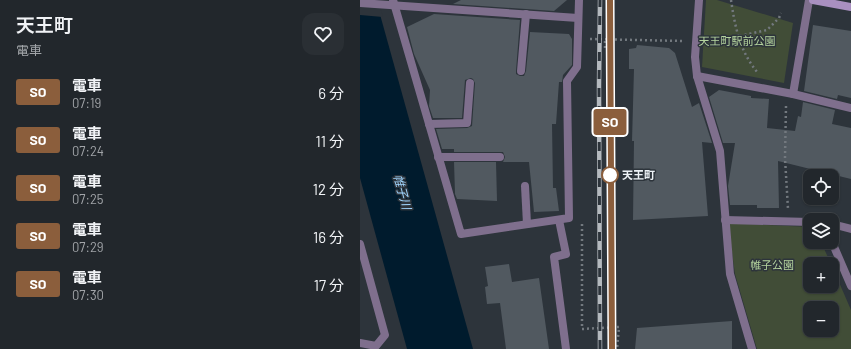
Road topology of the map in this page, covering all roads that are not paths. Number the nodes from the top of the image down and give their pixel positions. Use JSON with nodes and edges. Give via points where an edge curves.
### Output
{"nodes":[{"id":1,"x":579,"y":0,"type":"edge"},
{"id":2,"x":699,"y":0,"type":"edge"},
{"id":3,"x":809,"y":0,"type":"edge"},
{"id":4,"x":814,"y":0,"type":"edge"},
{"id":5,"x":393,"y":2,"type":"edge"},
{"id":6,"x":360,"y":3,"type":"edge"},
{"id":7,"x":851,"y":8,"type":"edge"},
{"id":8,"x":526,"y":14,"type":"junction"},
{"id":9,"x":578,"y":18,"type":"junction"},
{"id":10,"x":521,"y":71,"type":"dead end"},
{"id":11,"x":697,"y":76,"type":"junction"},
{"id":12,"x":470,"y":83,"type":"dead end"},
{"id":13,"x":790,"y":94,"type":"junction"},
{"id":14,"x":851,"y":108,"type":"edge"},
{"id":15,"x":428,"y":124,"type":"junction"},
{"id":16,"x":438,"y":157,"type":"junction"},
{"id":17,"x":500,"y":157,"type":"dead end"},
{"id":18,"x":525,"y":186,"type":"dead end"},
{"id":19,"x":559,"y":220,"type":"junction"},
{"id":20,"x":725,"y":220,"type":"junction"},
{"id":21,"x":803,"y":222,"type":"edge"},
{"id":22,"x":527,"y":224,"type":"junction"},
{"id":23,"x":839,"y":226,"type":"edge"},
{"id":24,"x":851,"y":229,"type":"edge"},
{"id":25,"x":360,"y":244,"type":"edge"},
{"id":26,"x":835,"y":249,"type":"edge"},
{"id":27,"x":851,"y":286,"type":"edge"},
{"id":28,"x":360,"y":344,"type":"edge"},
{"id":29,"x":566,"y":349,"type":"edge"},
{"id":30,"x":752,"y":349,"type":"edge"}],
"edges":[{"from":1,"to":9,"type":"street"},
{"from":2,"to":11,"type":"street","via":[[695,57]]},
{"from":3,"to":13,"type":"street"},
{"from":4,"to":7,"type":"street"},
{"from":5,"to":6,"type":"street"},
{"from":5,"to":8,"type":"street"},
{"from":5,"to":15,"type":"street"},
{"from":8,"to":9,"type":"street"},
{"from":8,"to":10,"type":"street"},
{"from":9,"to":19,"type":"street","via":[[577,67],[567,81],[570,218]]},
{"from":11,"to":13,"type":"street"},
{"from":11,"to":20,"type":"street","via":[[720,151]]},
{"from":12,"to":15,"type":"street","via":[[467,123]]},
{"from":13,"to":14,"type":"street"},
{"from":15,"to":16,"type":"street"},
{"from":16,"to":17,"type":"street"},
{"from":16,"to":22,"type":"street","via":[[461,234]]},
{"from":18,"to":22,"type":"street"},
{"from":19,"to":22,"type":"street"},
{"from":19,"to":29,"type":"street","via":[[566,254],[554,257]]},
{"from":20,"to":21,"type":"street"},
{"from":20,"to":30,"type":"street","via":[[730,274]]},
{"from":23,"to":24,"type":"street"},
{"from":25,"to":28,"type":"street","via":[[385,335],[376,346]]},
{"from":26,"to":27,"type":"street"}]}
